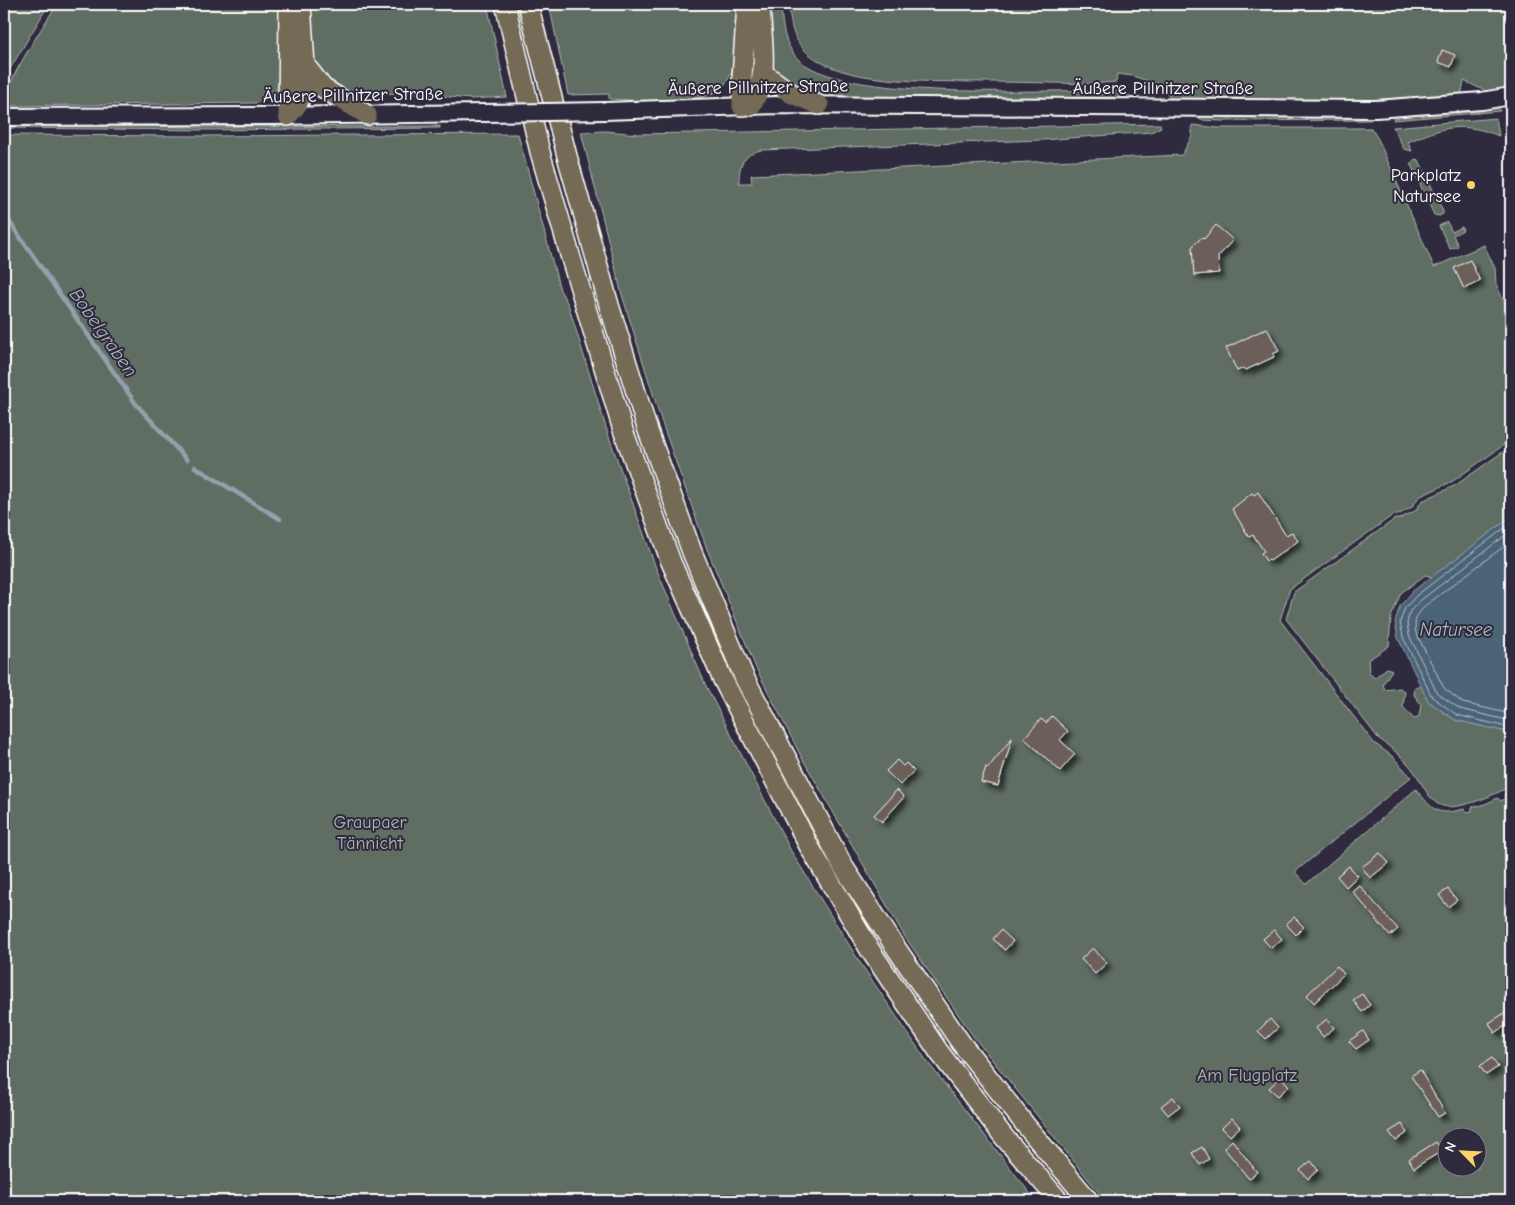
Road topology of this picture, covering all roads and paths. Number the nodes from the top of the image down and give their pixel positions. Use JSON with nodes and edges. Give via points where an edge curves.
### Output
{"nodes":[{"id":1,"x":289,"y":4,"type":"edge"},
{"id":2,"x":301,"y":4,"type":"edge"},
{"id":3,"x":505,"y":4,"type":"edge"},
{"id":4,"x":747,"y":4,"type":"edge"},
{"id":5,"x":760,"y":4,"type":"edge"},
{"id":6,"x":528,"y":5,"type":"edge"},
{"id":7,"x":305,"y":66,"type":"junction"},
{"id":8,"x":763,"y":73,"type":"junction"},
{"id":9,"x":1511,"y":96,"type":"edge"},
{"id":10,"x":746,"y":106,"type":"junction"},
{"id":11,"x":819,"y":106,"type":"junction"},
{"id":12,"x":368,"y":115,"type":"junction"},
{"id":13,"x":288,"y":116,"type":"junction"},
{"id":14,"x":4,"y":117,"type":"edge"},
{"id":15,"x":1059,"y":1201,"type":"edge"},
{"id":16,"x":1089,"y":1201,"type":"edge"}],
"edges":[{"from":1,"to":13,"type":"highway"},
{"from":2,"to":7,"type":"highway"},
{"from":3,"to":15,"type":"highway","via":[[540,152],[624,430],[672,562],[723,680],[810,848],[870,950],[939,1052],[1004,1137]]},
{"from":4,"to":10,"type":"highway","via":[[742,77]]},
{"from":5,"to":8,"type":"highway"},
{"from":6,"to":16,"type":"highway","via":[[601,277],[647,428],[692,552],[744,677],[843,866],[894,946],[961,1043]]},
{"from":7,"to":12,"type":"highway","via":[[323,88]]},
{"from":7,"to":13,"type":"highway","via":[[304,90]]},
{"from":8,"to":10,"type":"highway","via":[[760,91]]},
{"from":8,"to":11,"type":"highway","via":[[792,94]]},
{"from":9,"to":11,"type":"main road","name":"Äußere Pillnitzer Straße","via":[[1376,109]]},
{"from":10,"to":11,"type":"main road","name":"Äußere Pillnitzer Straße"},
{"from":10,"to":12,"type":"main road","name":"Äußere Pillnitzer Straße","bridge":true},
{"from":12,"to":13,"type":"main road","name":"Äußere Pillnitzer Straße"},
{"from":13,"to":14,"type":"main road","name":"Äußere Pillnitzer Straße"}]}
